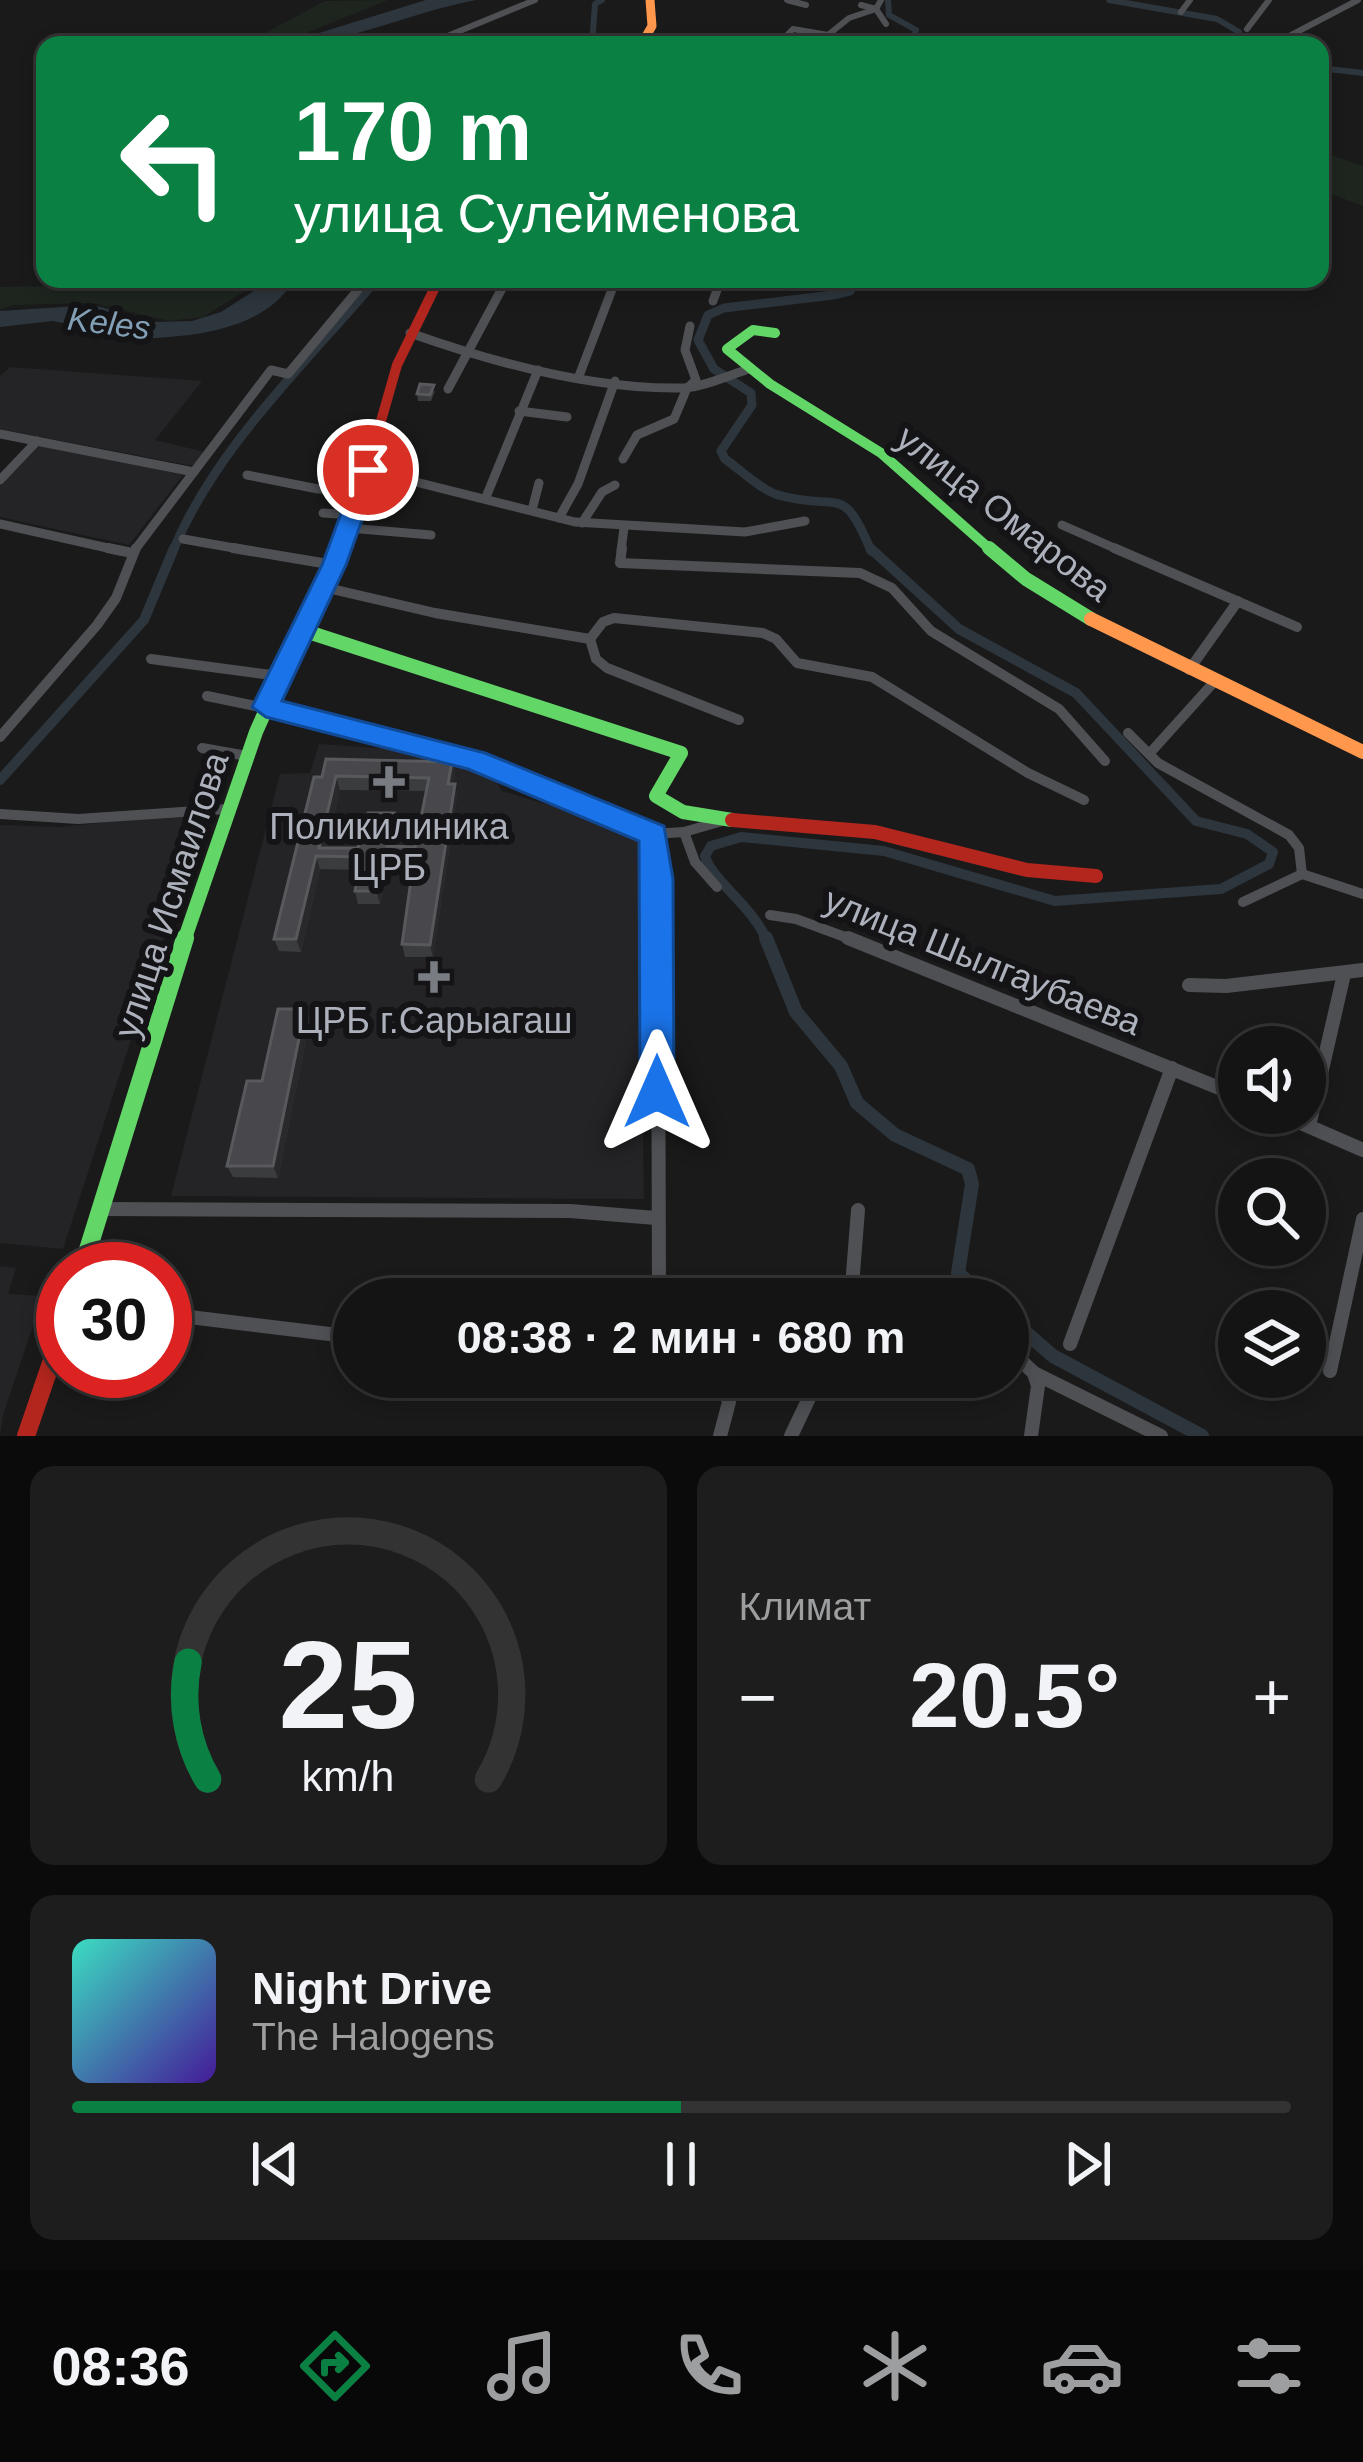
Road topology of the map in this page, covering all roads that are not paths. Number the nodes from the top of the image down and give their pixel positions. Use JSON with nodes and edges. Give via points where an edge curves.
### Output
{"nodes":[{"id":1,"x":535,"y":0,"type":"edge"},
{"id":2,"x":650,"y":0,"type":"edge"},
{"id":3,"x":788,"y":0,"type":"edge"},
{"id":4,"x":881,"y":0,"type":"edge"},
{"id":5,"x":1190,"y":0,"type":"edge"},
{"id":6,"x":1269,"y":0,"type":"edge"},
{"id":7,"x":1358,"y":0,"type":"edge"},
{"id":8,"x":806,"y":5,"type":"dead end"},
{"id":9,"x":861,"y":5,"type":"dead end"},
{"id":10,"x":876,"y":9,"type":"junction"},
{"id":11,"x":1181,"y":12,"type":"dead end"},
{"id":12,"x":886,"y":24,"type":"dead end"},
{"id":13,"x":1247,"y":29,"type":"dead end"},
{"id":14,"x":452,"y":36,"type":"edge"},
{"id":15,"x":645,"y":36,"type":"edge"},
{"id":16,"x":787,"y":36,"type":"edge"},
{"id":17,"x":1289,"y":36,"type":"edge"},
{"id":18,"x":359,"y":288,"type":"edge"},
{"id":19,"x":434,"y":288,"type":"edge"},
{"id":20,"x":502,"y":288,"type":"edge"},
{"id":21,"x":613,"y":288,"type":"edge"},
{"id":22,"x":718,"y":288,"type":"edge"},
{"id":23,"x":713,"y":301,"type":"dead end"},
{"id":24,"x":690,"y":326,"type":"dead end"},
{"id":25,"x":410,"y":333,"type":"junction"},
{"id":26,"x":775,"y":333,"type":"dead end"},
{"id":27,"x":466,"y":355,"type":"junction"},
{"id":28,"x":538,"y":370,"type":"junction"},
{"id":29,"x":733,"y":375,"type":"junction"},
{"id":30,"x":579,"y":376,"type":"junction"},
{"id":31,"x":614,"y":381,"type":"junction"},
{"id":32,"x":687,"y":388,"type":"junction"},
{"id":33,"x":448,"y":389,"type":"dead end"},
{"id":34,"x":519,"y":411,"type":"junction"},
{"id":35,"x":567,"y":416,"type":"dead end"},
{"id":36,"x":0,"y":434,"type":"edge"},
{"id":37,"x":37,"y":441,"type":"junction"},
{"id":38,"x":623,"y":459,"type":"dead end"},
{"id":39,"x":368,"y":470,"type":"junction"},
{"id":40,"x":194,"y":472,"type":"junction"},
{"id":41,"x":248,"y":475,"type":"dead end"},
{"id":42,"x":0,"y":480,"type":"edge"},
{"id":43,"x":539,"y":483,"type":"dead end"},
{"id":44,"x":615,"y":485,"type":"dead end"},
{"id":45,"x":362,"y":491,"type":"junction"},
{"id":46,"x":486,"y":497,"type":"junction"},
{"id":47,"x":532,"y":510,"type":"junction"},
{"id":48,"x":322,"y":513,"type":"dead end"},
{"id":49,"x":559,"y":518,"type":"junction"},
{"id":50,"x":805,"y":520,"type":"dead end"},
{"id":51,"x":352,"y":521,"type":"junction"},
{"id":52,"x":582,"y":523,"type":"junction"},
{"id":53,"x":0,"y":524,"type":"edge"},
{"id":54,"x":1062,"y":525,"type":"dead end"},
{"id":55,"x":624,"y":527,"type":"junction"},
{"id":56,"x":431,"y":535,"type":"dead end"},
{"id":57,"x":183,"y":539,"type":"dead end"},
{"id":58,"x":132,"y":553,"type":"junction"},
{"id":59,"x":334,"y":565,"type":"junction"},
{"id":60,"x":323,"y":587,"type":"junction"},
{"id":61,"x":1238,"y":601,"type":"junction"},
{"id":62,"x":1298,"y":627,"type":"dead end"},
{"id":63,"x":302,"y":630,"type":"junction"},
{"id":64,"x":590,"y":639,"type":"junction"},
{"id":65,"x":151,"y":659,"type":"dead end"},
{"id":66,"x":1189,"y":670,"type":"junction"},
{"id":67,"x":280,"y":676,"type":"junction"},
{"id":68,"x":1214,"y":682,"type":"junction"},
{"id":69,"x":207,"y":696,"type":"dead end"},
{"id":70,"x":266,"y":707,"type":"junction"},
{"id":71,"x":739,"y":720,"type":"dead end"},
{"id":72,"x":1128,"y":733,"type":"dead end"},
{"id":73,"x":0,"y":736,"type":"edge"},
{"id":74,"x":202,"y":748,"type":"dead end"},
{"id":75,"x":1363,"y":752,"type":"edge"},
{"id":76,"x":1150,"y":753,"type":"junction"},
{"id":77,"x":247,"y":756,"type":"junction"},
{"id":78,"x":1105,"y":761,"type":"dead end"},
{"id":79,"x":1084,"y":800,"type":"dead end"},
{"id":80,"x":676,"y":808,"type":"junction"},
{"id":81,"x":227,"y":809,"type":"junction"},
{"id":82,"x":0,"y":814,"type":"edge"},
{"id":83,"x":729,"y":819,"type":"junction"},
{"id":84,"x":678,"y":833,"type":"junction"},
{"id":85,"x":653,"y":834,"type":"junction"},
{"id":86,"x":1302,"y":874,"type":"junction"},
{"id":87,"x":1096,"y":876,"type":"dead end"},
{"id":88,"x":717,"y":887,"type":"dead end"},
{"id":89,"x":1363,"y":894,"type":"edge"},
{"id":90,"x":1243,"y":902,"type":"dead end"},
{"id":91,"x":770,"y":915,"type":"dead end"},
{"id":92,"x":1363,"y":970,"type":"edge"},
{"id":93,"x":1344,"y":974,"type":"junction"},
{"id":94,"x":1189,"y":986,"type":"dead end"},
{"id":95,"x":1326,"y":1052,"type":"edge"},
{"id":96,"x":1172,"y":1068,"type":"junction"},
{"id":97,"x":1218,"y":1087,"type":"edge"},
{"id":98,"x":1326,"y":1134,"type":"edge"},
{"id":99,"x":1363,"y":1150,"type":"edge"},
{"id":100,"x":101,"y":1209,"type":"junction"},
{"id":101,"x":858,"y":1210,"type":"dead end"},
{"id":102,"x":656,"y":1218,"type":"junction"},
{"id":103,"x":1363,"y":1219,"type":"edge"},
{"id":104,"x":91,"y":1242,"type":"edge"},
{"id":105,"x":658,"y":1278,"type":"edge"},
{"id":106,"x":853,"y":1278,"type":"edge"},
{"id":107,"x":192,"y":1317,"type":"edge"},
{"id":108,"x":333,"y":1334,"type":"edge"},
{"id":109,"x":1070,"y":1344,"type":"dead end"},
{"id":110,"x":1029,"y":1367,"type":"edge"},
{"id":111,"x":1330,"y":1371,"type":"dead end"},
{"id":112,"x":1034,"y":1372,"type":"junction"},
{"id":113,"x":39,"y":1398,"type":"edge"},
{"id":114,"x":728,"y":1398,"type":"edge"},
{"id":115,"x":809,"y":1398,"type":"edge"},
{"id":116,"x":26,"y":1436,"type":"edge"},
{"id":117,"x":721,"y":1436,"type":"edge"},
{"id":118,"x":791,"y":1436,"type":"edge"},
{"id":119,"x":1031,"y":1436,"type":"edge"},
{"id":120,"x":1161,"y":1436,"type":"edge"}],
"edges":[{"from":1,"to":14,"type":"street"},
{"from":2,"to":15,"type":"street"},
{"from":3,"to":8,"type":"street"},
{"from":4,"to":10,"type":"street"},
{"from":5,"to":11,"type":"street"},
{"from":6,"to":13,"type":"street"},
{"from":7,"to":17,"type":"street"},
{"from":9,"to":10,"type":"street"},
{"from":10,"to":12,"type":"street"},
{"from":10,"to":16,"type":"street","via":[[828,35],[793,29]]},
{"from":18,"to":40,"type":"street","via":[[287,374],[272,370]]},
{"from":19,"to":25,"type":"street","name":"улица Исмаилова"},
{"from":20,"to":27,"type":"street"},
{"from":21,"to":30,"type":"street"},
{"from":22,"to":23,"type":"street"},
{"from":24,"to":32,"type":"street","via":[[685,350],[698,376]]},
{"from":25,"to":27,"type":"street"},
{"from":25,"to":39,"type":"street","name":"улица Исмаилова"},
{"from":26,"to":29,"type":"street","via":[[753,330],[727,349]]},
{"from":27,"to":28,"type":"street"},
{"from":27,"to":33,"type":"street"},
{"from":28,"to":30,"type":"street"},
{"from":28,"to":34,"type":"street"},
{"from":29,"to":32,"type":"street"},
{"from":29,"to":66,"type":"street","name":"улица Омарова","via":[[833,418],[1040,588]]},
{"from":30,"to":31,"type":"street"},
{"from":31,"to":32,"type":"street"},
{"from":31,"to":49,"type":"street"},
{"from":32,"to":38,"type":"street","via":[[674,419],[637,435]]},
{"from":34,"to":35,"type":"street"},
{"from":34,"to":46,"type":"street"},
{"from":36,"to":37,"type":"street"},
{"from":37,"to":40,"type":"street"},
{"from":37,"to":42,"type":"street"},
{"from":39,"to":45,"type":"street","name":"улица Исмаилова"},
{"from":39,"to":46,"type":"street"},
{"from":40,"to":58,"type":"street"},
{"from":41,"to":45,"type":"street","via":[[320,493]]},
{"from":43,"to":47,"type":"street"},
{"from":44,"to":52,"type":"street"},
{"from":45,"to":51,"type":"street","name":"улица Исмаилова"},
{"from":46,"to":47,"type":"street"},
{"from":47,"to":49,"type":"street"},
{"from":48,"to":51,"type":"street"},
{"from":49,"to":52,"type":"street"},
{"from":50,"to":55,"type":"street","via":[[745,532]]},
{"from":51,"to":56,"type":"street"},
{"from":51,"to":59,"type":"street","name":"улица Исмаилова"},
{"from":52,"to":55,"type":"street"},
{"from":53,"to":58,"type":"street"},
{"from":54,"to":61,"type":"street"},
{"from":55,"to":78,"type":"street","via":[[620,563],[860,573],[884,581],[931,631],[1059,709]]},
{"from":57,"to":59,"type":"street"},
{"from":58,"to":73,"type":"street","via":[[97,626]]},
{"from":59,"to":60,"type":"street","name":"улица Исмаилова"},
{"from":60,"to":63,"type":"street","name":"улица Исмаилова"},
{"from":60,"to":64,"type":"street"},
{"from":61,"to":62,"type":"street"},
{"from":61,"to":66,"type":"street"},
{"from":63,"to":67,"type":"street","name":"улица Исмаилова"},
{"from":63,"to":80,"type":"street","via":[[681,753],[656,796]]},
{"from":64,"to":71,"type":"street","via":[[607,668]]},
{"from":64,"to":79,"type":"street","via":[[614,618],[769,635],[793,661],[872,677]]},
{"from":65,"to":67,"type":"street"},
{"from":66,"to":68,"type":"street","name":"улица Омарова"},
{"from":67,"to":70,"type":"street","name":"улица Исмаилова"},
{"from":68,"to":75,"type":"street","name":"улица Омарова"},
{"from":68,"to":76,"type":"street"},
{"from":69,"to":70,"type":"street"},
{"from":70,"to":77,"type":"street","name":"улица Исмаилова"},
{"from":70,"to":85,"type":"street","via":[[475,760]]},
{"from":72,"to":76,"type":"street"},
{"from":74,"to":77,"type":"street"},
{"from":76,"to":86,"type":"street","via":[[1289,835]]},
{"from":77,"to":81,"type":"street","name":"улица Исмаилова"},
{"from":80,"to":83,"type":"street"},
{"from":80,"to":84,"type":"street"},
{"from":81,"to":82,"type":"street","via":[[78,819]]},
{"from":81,"to":100,"type":"street","name":"улица Исмаилова"},
{"from":83,"to":84,"type":"street"},
{"from":83,"to":87,"type":"street","via":[[858,830],[1036,874]]},
{"from":84,"to":85,"type":"street"},
{"from":84,"to":88,"type":"street"},
{"from":85,"to":102,"type":"street"},
{"from":86,"to":89,"type":"street"},
{"from":86,"to":90,"type":"street"},
{"from":91,"to":96,"type":"street","name":"улица Шылгаубаева","via":[[890,954]]},
{"from":92,"to":93,"type":"street","name":"улица Шылгаубаева"},
{"from":93,"to":94,"type":"street","name":"улица Шылгаубаева"},
{"from":93,"to":95,"type":"street"},
{"from":96,"to":97,"type":"street","name":"улица Шылгаубаева"},
{"from":96,"to":109,"type":"street","name":"улица Шылгаубаева"},
{"from":98,"to":99,"type":"street"},
{"from":100,"to":102,"type":"street"},
{"from":100,"to":104,"type":"street","name":"улица Исмаилова"},
{"from":101,"to":106,"type":"street"},
{"from":102,"to":105,"type":"street"},
{"from":103,"to":111,"type":"street"},
{"from":107,"to":108,"type":"street"},
{"from":110,"to":112,"type":"street"},
{"from":112,"to":119,"type":"street"},
{"from":112,"to":120,"type":"street"},
{"from":113,"to":116,"type":"street"},
{"from":114,"to":117,"type":"street"},
{"from":115,"to":118,"type":"street"}]}
